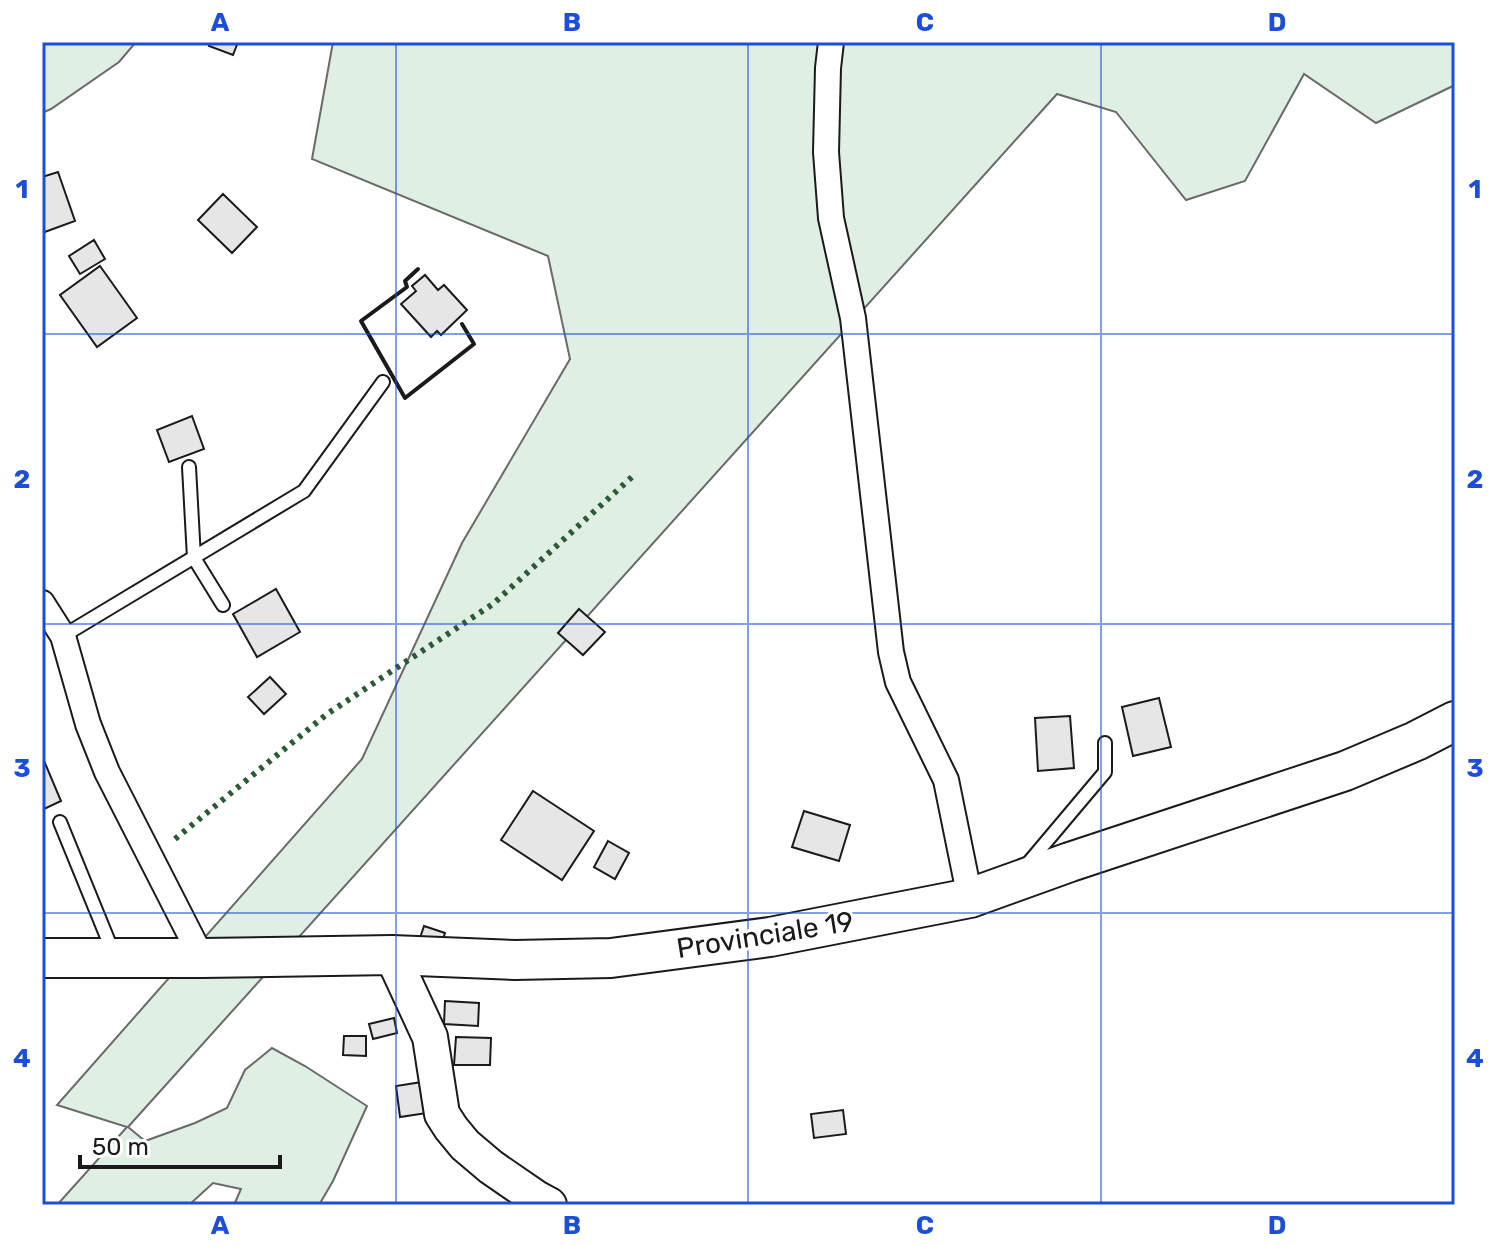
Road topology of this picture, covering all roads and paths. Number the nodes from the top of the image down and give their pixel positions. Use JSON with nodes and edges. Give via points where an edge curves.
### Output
{"nodes":[{"id":1,"x":831,"y":42,"type":"edge"},
{"id":2,"x":383,"y":382,"type":"dead end"},
{"id":3,"x":189,"y":467,"type":"dead end"},
{"id":4,"x":194,"y":558,"type":"junction"},
{"id":5,"x":42,"y":603,"type":"edge"},
{"id":6,"x":223,"y":605,"type":"dead end"},
{"id":7,"x":63,"y":636,"type":"junction"},
{"id":8,"x":1455,"y":721,"type":"edge"},
{"id":9,"x":1105,"y":743,"type":"dead end"},
{"id":10,"x":60,"y":822,"type":"dead end"},
{"id":11,"x":970,"y":898,"type":"junction"},
{"id":12,"x":392,"y":955,"type":"junction"},
{"id":13,"x":42,"y":958,"type":"edge"},
{"id":14,"x":116,"y":958,"type":"junction"},
{"id":15,"x":202,"y":958,"type":"junction"},
{"id":16,"x":549,"y":1205,"type":"edge"}],
"edges":[{"from":1,"to":11,"type":"street","via":[[826,152],[831,218],[853,318],[891,652],[898,682],[946,780]]},
{"from":2,"to":4,"type":"lane","via":[[304,491]]},
{"from":3,"to":4,"type":"lane"},
{"from":4,"to":6,"type":"lane"},
{"from":4,"to":7,"type":"lane"},
{"from":5,"to":7,"type":"street"},
{"from":7,"to":15,"type":"street","via":[[107,772]]},
{"from":8,"to":11,"type":"main road","name":"Provinciale 19","via":[[1345,771]]},
{"from":9,"to":11,"type":"lane","via":[[1105,772],[1014,880]]},
{"from":10,"to":14,"type":"lane"},
{"from":11,"to":12,"type":"main road","name":"Provinciale 19","via":[[770,937],[611,958]]},
{"from":12,"to":15,"type":"main road","name":"Provinciale 19"},
{"from":12,"to":16,"type":"street","via":[[430,1037],[442,1114],[465,1145]]},
{"from":13,"to":14,"type":"main road","name":"Provinciale 19"},
{"from":14,"to":15,"type":"main road","name":"Provinciale 19"}]}
